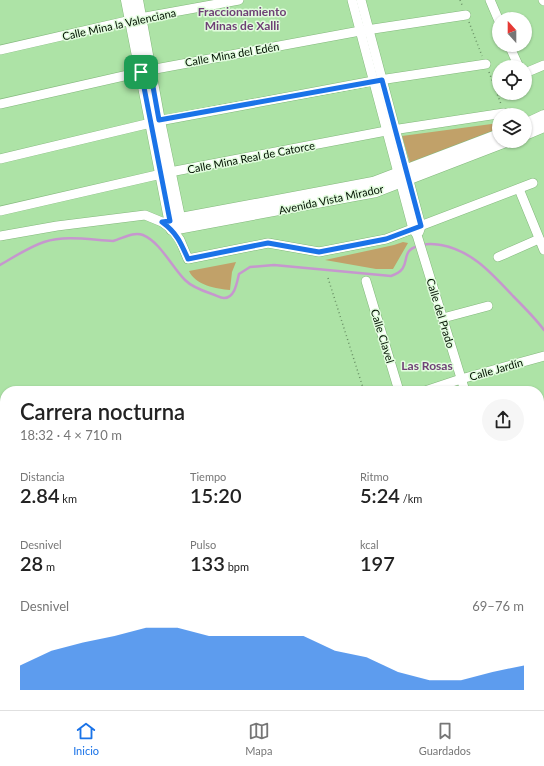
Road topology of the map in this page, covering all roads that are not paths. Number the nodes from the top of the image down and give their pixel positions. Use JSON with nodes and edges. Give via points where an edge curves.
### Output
{"nodes":[{"id":1,"x":127,"y":0,"type":"edge"},
{"id":2,"x":137,"y":0,"type":"edge"},
{"id":3,"x":239,"y":0,"type":"edge"},
{"id":4,"x":352,"y":0,"type":"edge"},
{"id":5,"x":361,"y":0,"type":"edge"},
{"id":6,"x":490,"y":0,"type":"edge"},
{"id":7,"x":495,"y":12,"type":"edge"},
{"id":8,"x":466,"y":15,"type":"dead end"},
{"id":9,"x":136,"y":20,"type":"junction"},
{"id":10,"x":365,"y":30,"type":"junction"},
{"id":11,"x":0,"y":50,"type":"edge"},
{"id":12,"x":486,"y":64,"type":"dead end"},
{"id":13,"x":544,"y":65,"type":"edge"},
{"id":14,"x":532,"y":70,"type":"edge"},
{"id":15,"x":145,"y":71,"type":"junction"},
{"id":16,"x":378,"y":81,"type":"junction"},
{"id":17,"x":0,"y":104,"type":"edge"},
{"id":18,"x":492,"y":115,"type":"edge"},
{"id":19,"x":544,"y":116,"type":"edge"},
{"id":20,"x":155,"y":121,"type":"junction"},
{"id":21,"x":532,"y":125,"type":"edge"},
{"id":22,"x":544,"y":126,"type":"edge"},
{"id":23,"x":532,"y":128,"type":"edge"},
{"id":24,"x":391,"y":131,"type":"junction"},
{"id":25,"x":492,"y":137,"type":"edge"},
{"id":26,"x":492,"y":146,"type":"edge"},
{"id":27,"x":0,"y":158,"type":"edge"},
{"id":28,"x":166,"y":173,"type":"junction"},
{"id":29,"x":403,"y":176,"type":"junction"},
{"id":30,"x":533,"y":183,"type":"dead end"},
{"id":31,"x":518,"y":189,"type":"junction"},
{"id":32,"x":0,"y":210,"type":"edge"},
{"id":33,"x":174,"y":227,"type":"junction"},
{"id":34,"x":417,"y":232,"type":"junction"},
{"id":35,"x":0,"y":236,"type":"edge"},
{"id":36,"x":539,"y":239,"type":"junction"},
{"id":37,"x":544,"y":250,"type":"edge"},
{"id":38,"x":498,"y":257,"type":"dead end"},
{"id":39,"x":366,"y":281,"type":"dead end"},
{"id":40,"x":488,"y":306,"type":"dead end"},
{"id":41,"x":443,"y":318,"type":"junction"},
{"id":42,"x":544,"y":356,"type":"edge"},
{"id":43,"x":461,"y":379,"type":"junction"},
{"id":44,"x":398,"y":386,"type":"edge"},
{"id":45,"x":440,"y":386,"type":"edge"},
{"id":46,"x":463,"y":386,"type":"edge"}],
"edges":[{"from":1,"to":9,"type":"street"},
{"from":2,"to":9,"type":"street"},
{"from":3,"to":9,"type":"street","name":"Calle Mina la Valenciana"},
{"from":4,"to":10,"type":"street"},
{"from":5,"to":10,"type":"street"},
{"from":6,"to":7,"type":"street"},
{"from":8,"to":10,"type":"street","name":"Calle Mina del Edén"},
{"from":9,"to":11,"type":"street","name":"Calle Mina la Valenciana"},
{"from":9,"to":15,"type":"street"},
{"from":10,"to":15,"type":"street","name":"Calle Mina del Edén"},
{"from":10,"to":16,"type":"street","name":"Calle del Prado"},
{"from":12,"to":16,"type":"street"},
{"from":13,"to":14,"type":"street"},
{"from":15,"to":17,"type":"street","name":"Calle Mina del Edén"},
{"from":15,"to":20,"type":"street"},
{"from":16,"to":20,"type":"street"},
{"from":16,"to":24,"type":"street","name":"Calle del Prado"},
{"from":18,"to":24,"type":"street","name":"Calle Mina Real de Catorce"},
{"from":19,"to":21,"type":"street"},
{"from":20,"to":27,"type":"street"},
{"from":20,"to":28,"type":"street"},
{"from":22,"to":23,"type":"street"},
{"from":24,"to":28,"type":"street","name":"Calle Mina Real de Catorce"},
{"from":24,"to":29,"type":"street","name":"Calle del Prado"},
{"from":25,"to":29,"type":"street","name":"Avenida Vista Mirador"},
{"from":26,"to":29,"type":"street","name":"Avenida Vista Mirador"},
{"from":28,"to":32,"type":"street","name":"Calle Mina Real de Catorce"},
{"from":28,"to":33,"type":"street"},
{"from":29,"to":33,"type":"street","name":"Avenida Vista Mirador","via":[[376,191],[285,204]]},
{"from":29,"to":34,"type":"street","name":"Calle del Prado"},
{"from":30,"to":31,"type":"street"},
{"from":31,"to":34,"type":"street"},
{"from":31,"to":36,"type":"street"},
{"from":33,"to":34,"type":"street","via":[[188,259],[268,243],[319,252]]},
{"from":33,"to":35,"type":"street","via":[[139,215]]},
{"from":34,"to":41,"type":"street","name":"Calle del Prado"},
{"from":36,"to":37,"type":"street"},
{"from":36,"to":38,"type":"street"},
{"from":39,"to":44,"type":"street","name":"Calle Clavel"},
{"from":40,"to":41,"type":"street"},
{"from":41,"to":43,"type":"street","name":"Calle del Prado"},
{"from":42,"to":43,"type":"street","name":"Calle Jardín"},
{"from":43,"to":45,"type":"street","name":"Calle Jardín"},
{"from":43,"to":46,"type":"street","name":"Calle del Prado"}]}
